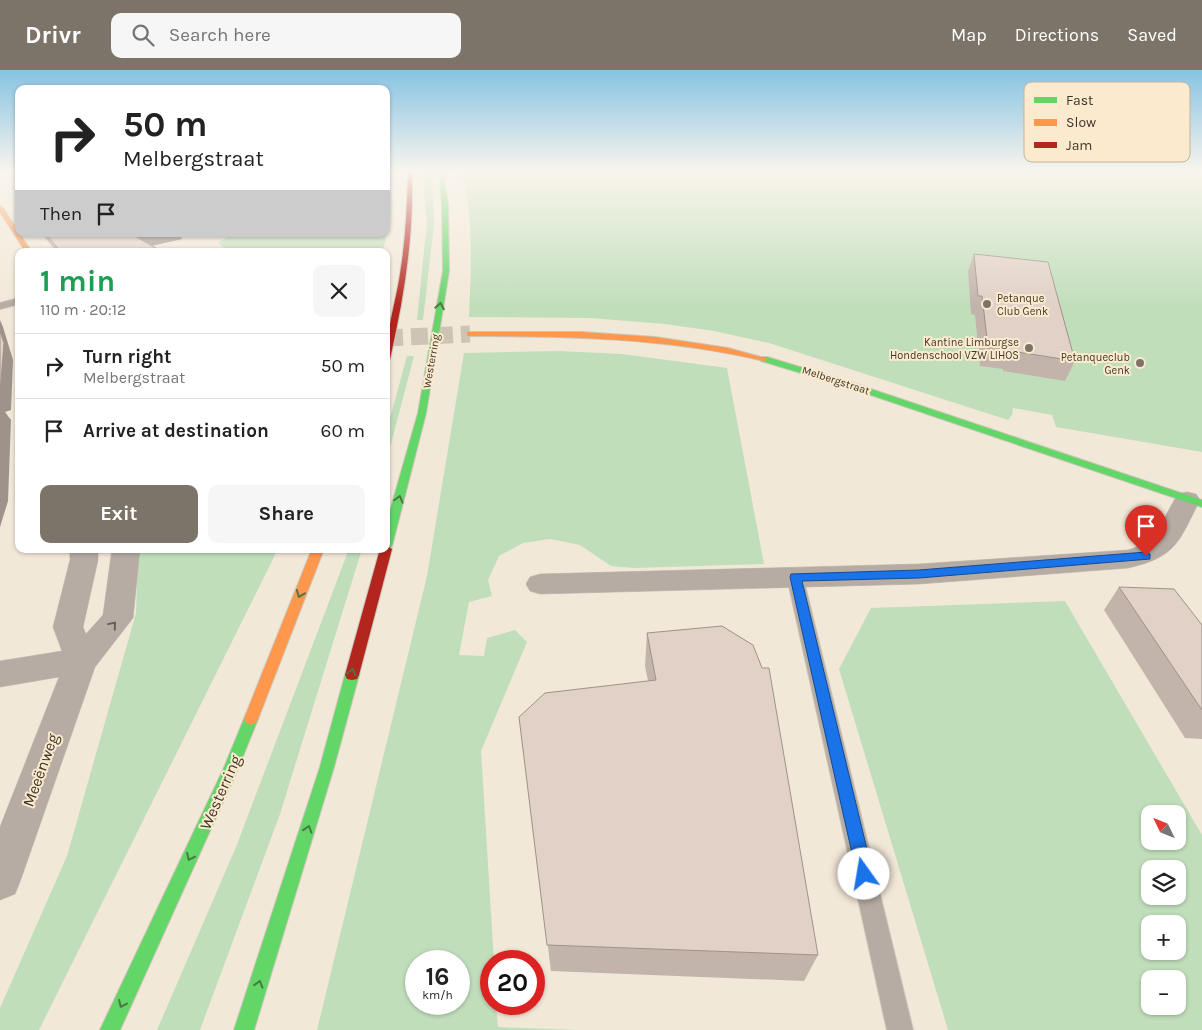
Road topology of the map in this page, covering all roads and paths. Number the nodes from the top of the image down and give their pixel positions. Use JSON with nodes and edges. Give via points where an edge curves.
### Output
{"nodes":[{"id":1,"x":4,"y":217,"type":"edge"},
{"id":2,"x":412,"y":217,"type":"edge"},
{"id":3,"x":445,"y":217,"type":"edge"},
{"id":4,"x":15,"y":232,"type":"edge"},
{"id":5,"x":18,"y":237,"type":"edge"},
{"id":6,"x":26,"y":248,"type":"edge"},
{"id":7,"x":15,"y":302,"type":"edge"},
{"id":8,"x":0,"y":306,"type":"edge"},
{"id":9,"x":470,"y":334,"type":"tunnel mouth"},
{"id":10,"x":390,"y":343,"type":"edge"},
{"id":11,"x":1195,"y":502,"type":"edge"},
{"id":12,"x":390,"y":532,"type":"edge"},
{"id":13,"x":84,"y":553,"type":"edge"},
{"id":14,"x":126,"y":553,"type":"edge"},
{"id":15,"x":316,"y":553,"type":"edge"},
{"id":16,"x":384,"y":553,"type":"edge"},
{"id":17,"x":796,"y":577,"type":"junction"},
{"id":18,"x":540,"y":584,"type":"dead end"},
{"id":19,"x":81,"y":661,"type":"junction"},
{"id":20,"x":0,"y":674,"type":"edge"},
{"id":21,"x":0,"y":879,"type":"edge"},
{"id":22,"x":110,"y":1030,"type":"edge"},
{"id":23,"x":244,"y":1030,"type":"edge"},
{"id":24,"x":900,"y":1030,"type":"edge"}],
"edges":[{"from":1,"to":4,"type":"main road"},
{"from":2,"to":10,"type":"main road","via":[[408,270]]},
{"from":12,"to":3,"type":"main road","name":"Westerring","one_way":true,"via":[[422,413],[446,271]]},
{"from":5,"to":6,"type":"main road"},
{"from":7,"to":8,"type":"lane"},
{"from":9,"to":11,"type":"main road","name":"Melbergstraat","via":[[593,334],[657,338],[731,350],[816,372]]},
{"from":11,"to":17,"type":"street","name":"Melbergstraat","via":[[1161,547],[1146,556],[919,574]]},
{"from":13,"to":19,"type":"street","via":[[68,627]]},
{"from":19,"to":14,"type":"street","one_way":true,"via":[[118,618]]},
{"from":15,"to":22,"type":"main road","name":"Westerring","one_way":true,"via":[[230,771]]},
{"from":23,"to":16,"type":"main road","name":"Westerring","one_way":true,"via":[[327,767]]},
{"from":17,"to":18,"type":"street","name":"Melbergstraat"},
{"from":17,"to":24,"type":"lane"},
{"from":19,"to":20,"type":"street"},
{"from":19,"to":21,"type":"street","name":"Meeënweg"}]}
